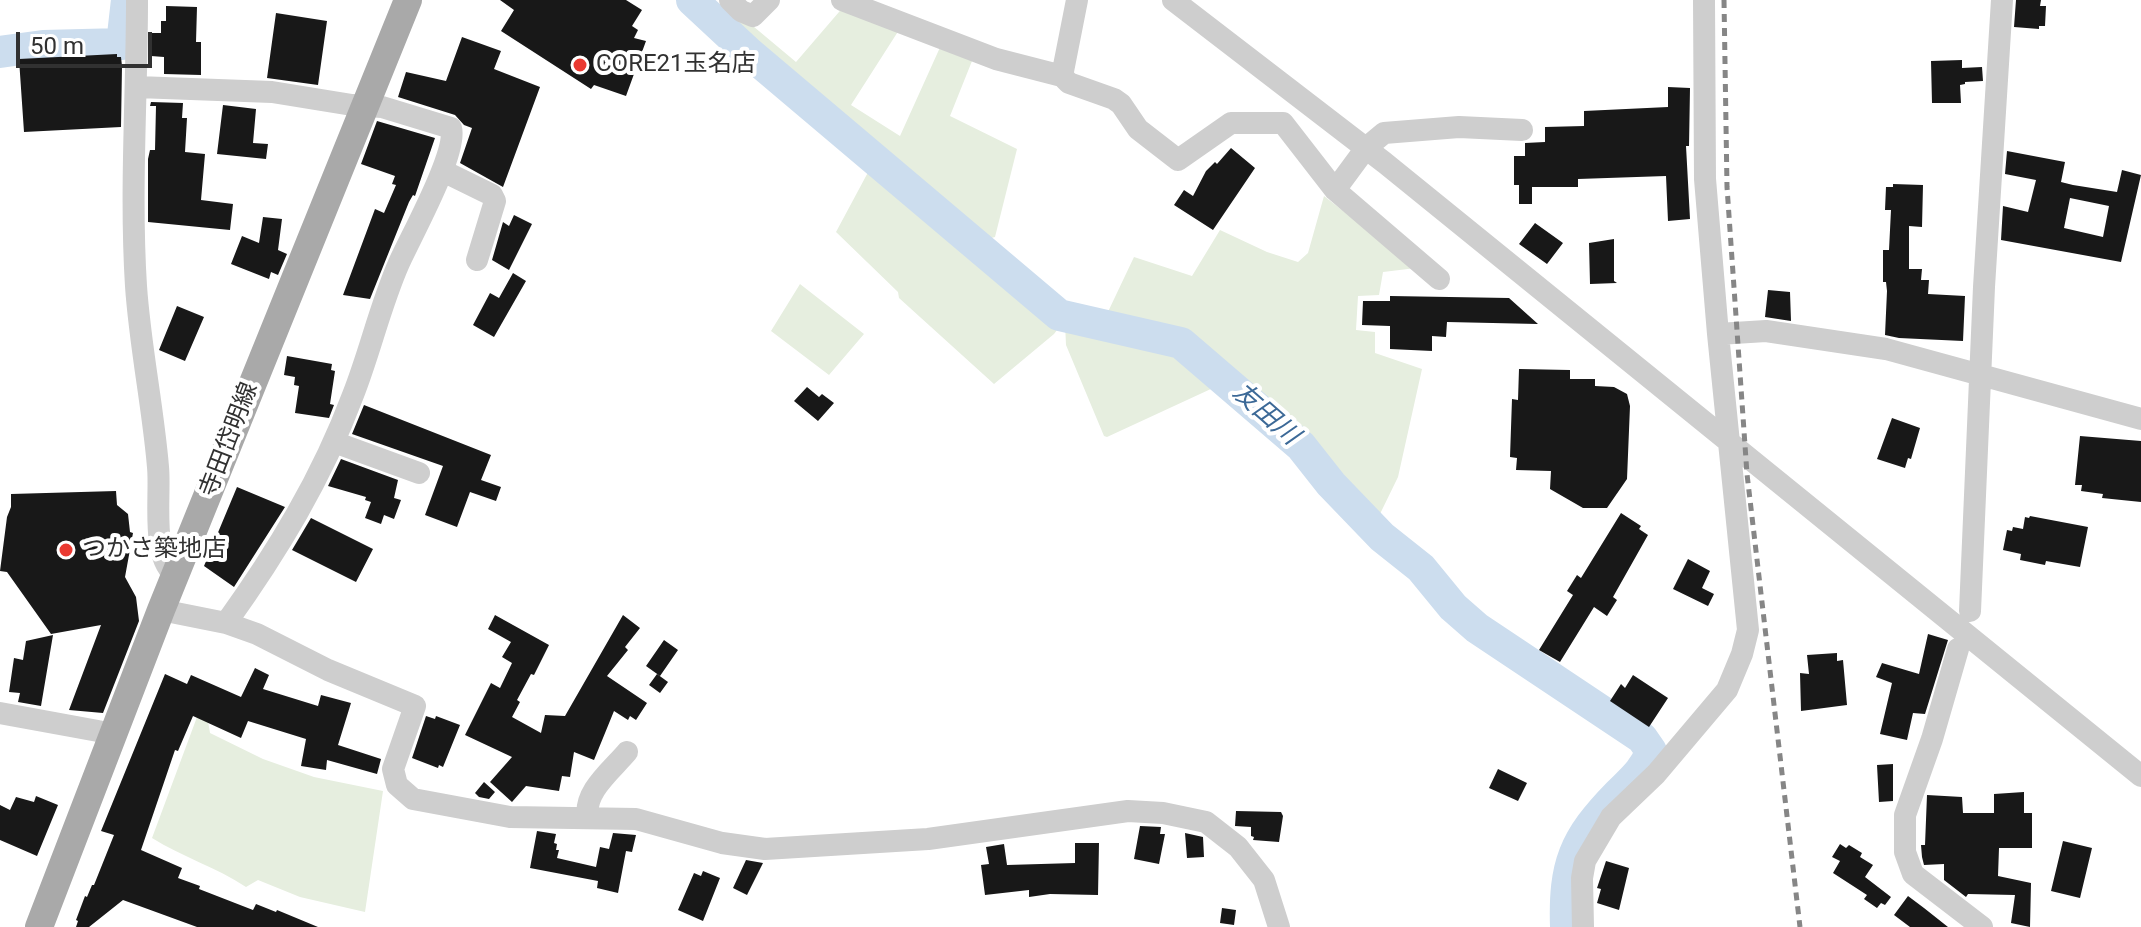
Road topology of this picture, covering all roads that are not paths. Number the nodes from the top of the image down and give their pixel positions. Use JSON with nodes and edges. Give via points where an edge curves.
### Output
{"nodes":[{"id":1,"x":137,"y":0,"type":"edge"},
{"id":2,"x":408,"y":0,"type":"edge"},
{"id":3,"x":730,"y":0,"type":"edge"},
{"id":4,"x":769,"y":0,"type":"edge"},
{"id":5,"x":842,"y":0,"type":"edge"},
{"id":6,"x":1077,"y":0,"type":"edge"},
{"id":7,"x":1173,"y":0,"type":"edge"},
{"id":8,"x":1704,"y":0,"type":"edge"},
{"id":9,"x":2002,"y":0,"type":"edge"},
{"id":10,"x":1062,"y":76,"type":"junction"},
{"id":11,"x":137,"y":87,"type":"junction"},
{"id":12,"x":366,"y":106,"type":"junction"},
{"id":13,"x":1522,"y":130,"type":"dead end"},
{"id":14,"x":1366,"y":148,"type":"junction"},
{"id":15,"x":443,"y":171,"type":"junction"},
{"id":16,"x":1335,"y":190,"type":"junction"},
{"id":17,"x":477,"y":260,"type":"dead end"},
{"id":18,"x":1439,"y":279,"type":"dead end"},
{"id":19,"x":1718,"y":334,"type":"junction"},
{"id":20,"x":1980,"y":374,"type":"junction"},
{"id":21,"x":2141,"y":419,"type":"edge"},
{"id":22,"x":334,"y":442,"type":"junction"},
{"id":23,"x":419,"y":473,"type":"dead end"},
{"id":24,"x":177,"y":576,"type":"junction"},
{"id":25,"x":161,"y":610,"type":"junction"},
{"id":26,"x":1970,"y":611,"type":"dead end"},
{"id":27,"x":226,"y":623,"type":"junction"},
{"id":28,"x":1958,"y":649,"type":"dead end"},
{"id":29,"x":0,"y":713,"type":"edge"},
{"id":30,"x":114,"y":736,"type":"junction"},
{"id":31,"x":627,"y":752,"type":"dead end"},
{"id":32,"x":2141,"y":776,"type":"edge"},
{"id":33,"x":588,"y":818,"type":"junction"},
{"id":34,"x":39,"y":927,"type":"edge"},
{"id":35,"x":1279,"y":927,"type":"edge"},
{"id":36,"x":1583,"y":927,"type":"edge"},
{"id":37,"x":1982,"y":927,"type":"edge"}],
"edges":[{"from":1,"to":11,"type":"street"},
{"from":2,"to":12,"type":"main road","name":"寺田岱明線"},
{"from":3,"to":4,"type":"street","via":[[753,16]]},
{"from":5,"to":10,"type":"street","via":[[996,59]]},
{"from":6,"to":10,"type":"street"},
{"from":7,"to":14,"type":"street"},
{"from":8,"to":19,"type":"street","via":[[1705,179]]},
{"from":9,"to":20,"type":"street"},
{"from":10,"to":16,"type":"street","via":[[1121,104],[1138,129],[1178,160],[1231,123],[1283,123]]},
{"from":11,"to":12,"type":"street","via":[[272,92]]},
{"from":11,"to":24,"type":"street","via":[[136,287],[159,470],[160,546],[164,564]]},
{"from":12,"to":15,"type":"street","via":[[451,128]]},
{"from":12,"to":24,"type":"main road","name":"寺田岱明線"},
{"from":13,"to":14,"type":"street","via":[[1459,127],[1384,133]]},
{"from":14,"to":16,"type":"street"},
{"from":14,"to":32,"type":"street"},
{"from":15,"to":17,"type":"street","via":[[495,201]]},
{"from":15,"to":22,"type":"street","via":[[391,281]]},
{"from":16,"to":18,"type":"street"},
{"from":19,"to":20,"type":"street","via":[[1766,331],[1886,349]]},
{"from":19,"to":36,"type":"street","via":[[1748,630],[1727,690],[1656,774],[1611,817],[1585,861]]},
{"from":20,"to":21,"type":"street"},
{"from":20,"to":26,"type":"street"},
{"from":22,"to":23,"type":"street"},
{"from":22,"to":27,"type":"street","via":[[269,563]]},
{"from":24,"to":25,"type":"main road","name":"寺田岱明線"},
{"from":25,"to":27,"type":"street"},
{"from":25,"to":30,"type":"main road","name":"寺田岱明線"},
{"from":27,"to":33,"type":"street","via":[[415,706],[393,769],[397,785],[413,799],[510,817]]},
{"from":28,"to":37,"type":"street","via":[[1905,815],[1905,852],[1913,874]]},
{"from":29,"to":30,"type":"street"},
{"from":30,"to":34,"type":"main road","name":"寺田岱明線"},
{"from":31,"to":33,"type":"street","via":[[589,797]]},
{"from":33,"to":35,"type":"street","via":[[636,819],[765,849],[928,839],[1128,811],[1163,813],[1206,822],[1238,847],[1264,880]]}]}
